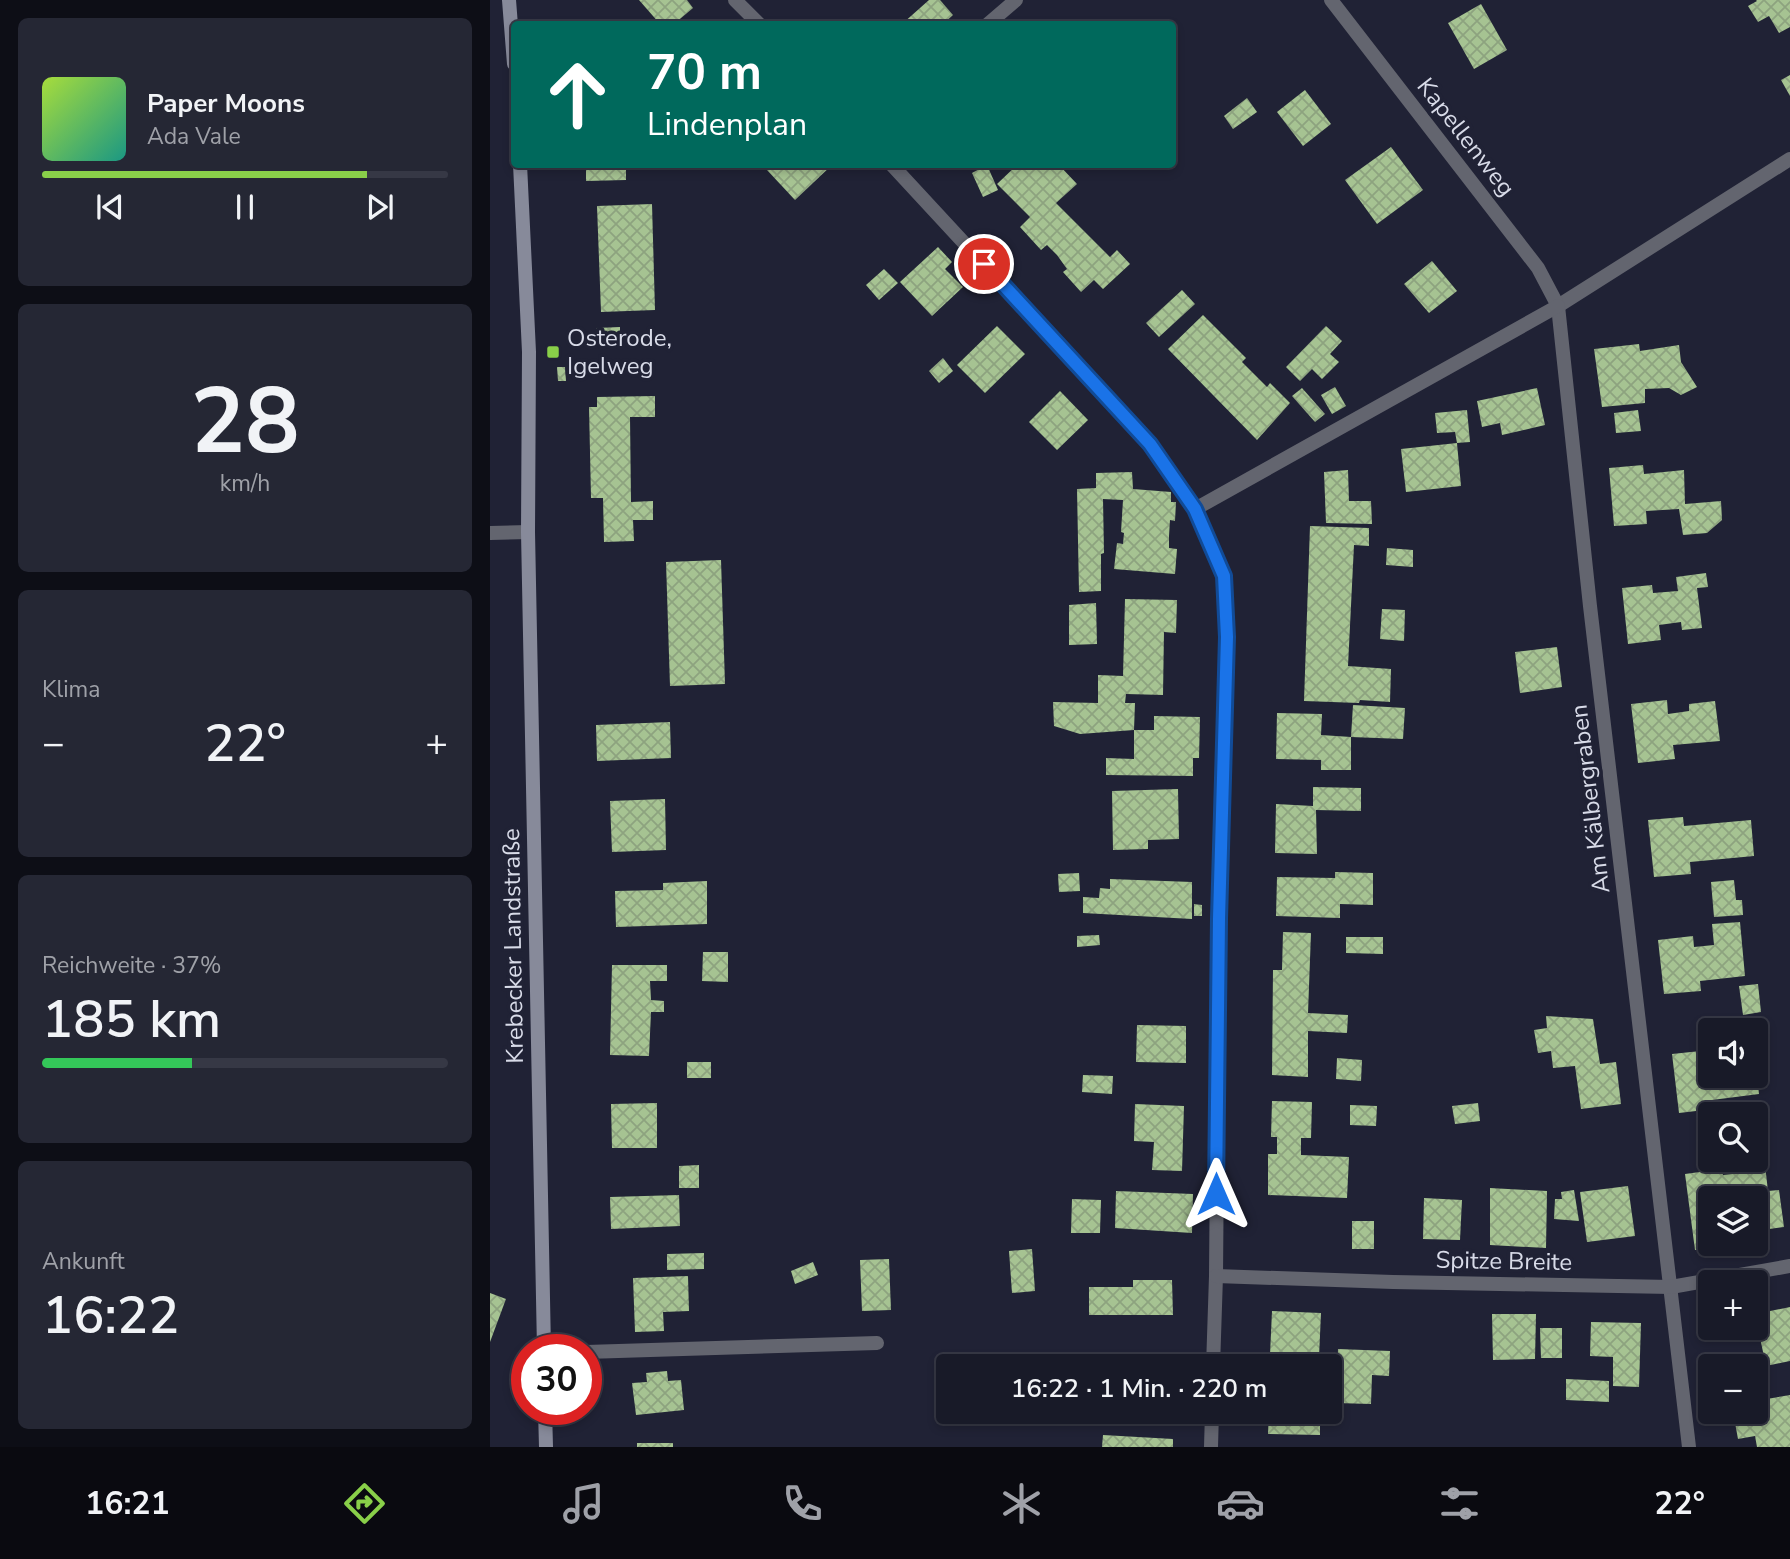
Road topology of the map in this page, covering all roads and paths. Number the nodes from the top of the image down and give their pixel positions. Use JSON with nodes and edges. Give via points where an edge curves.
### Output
{"nodes":[{"id":1,"x":509,"y":0,"type":"edge"},
{"id":2,"x":735,"y":0,"type":"edge"},
{"id":3,"x":1016,"y":0,"type":"edge"},
{"id":4,"x":1331,"y":0,"type":"edge"},
{"id":5,"x":755,"y":21,"type":"edge"},
{"id":6,"x":992,"y":21,"type":"edge"},
{"id":7,"x":511,"y":26,"type":"edge"},
{"id":8,"x":1790,"y":159,"type":"edge"},
{"id":9,"x":520,"y":168,"type":"edge"},
{"id":10,"x":895,"y":168,"type":"edge"},
{"id":11,"x":1558,"y":306,"type":"junction"},
{"id":12,"x":1195,"y":509,"type":"junction"},
{"id":13,"x":528,"y":532,"type":"junction"},
{"id":14,"x":490,"y":534,"type":"edge"},
{"id":15,"x":1790,"y":1266,"type":"edge"},
{"id":16,"x":1216,"y":1276,"type":"junction"},
{"id":17,"x":1671,"y":1287,"type":"junction"},
{"id":18,"x":544,"y":1334,"type":"edge"},
{"id":19,"x":877,"y":1343,"type":"dead end"},
{"id":20,"x":602,"y":1352,"type":"edge"},
{"id":21,"x":1213,"y":1354,"type":"edge"},
{"id":22,"x":1212,"y":1424,"type":"edge"},
{"id":23,"x":545,"y":1425,"type":"edge"},
{"id":24,"x":546,"y":1447,"type":"edge"},
{"id":25,"x":1211,"y":1447,"type":"edge"},
{"id":26,"x":1689,"y":1447,"type":"edge"}],
"edges":[{"from":1,"to":7,"type":"main road"},
{"from":2,"to":5,"type":"street"},
{"from":3,"to":6,"type":"street"},
{"from":4,"to":11,"type":"street","name":"Kapellenweg","via":[[1538,268]]},
{"from":8,"to":11,"type":"street"},
{"from":9,"to":13,"type":"main road","name":"Krebecker Landstraße","via":[[529,352]]},
{"from":10,"to":12,"type":"street","via":[[1150,444]]},
{"from":11,"to":12,"type":"street"},
{"from":11,"to":17,"type":"street","name":"Am Kälbergraben"},
{"from":12,"to":16,"type":"street","via":[[1224,576],[1227,637]]},
{"from":13,"to":14,"type":"street"},
{"from":13,"to":18,"type":"main road","name":"Krebecker Landstraße"},
{"from":15,"to":17,"type":"street","name":"Spitze Breite"},
{"from":16,"to":17,"type":"street","name":"Spitze Breite"},
{"from":16,"to":21,"type":"street"},
{"from":17,"to":26,"type":"street","name":"Am Kälbergraben"},
{"from":19,"to":20,"type":"street"},
{"from":22,"to":25,"type":"street"},
{"from":23,"to":24,"type":"main road"}]}
